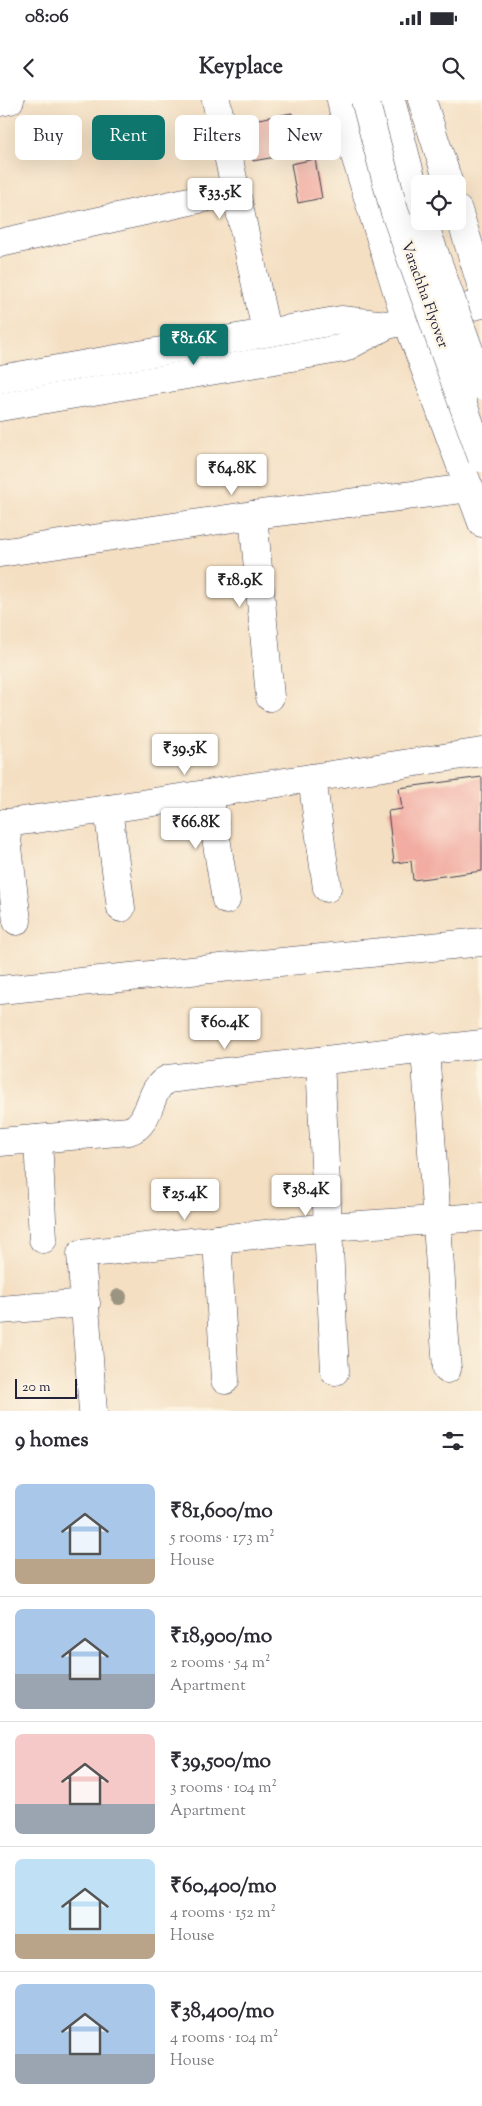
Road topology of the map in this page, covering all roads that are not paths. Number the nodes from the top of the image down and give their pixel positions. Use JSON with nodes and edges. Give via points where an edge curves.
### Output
{"nodes":[{"id":1,"x":10,"y":100,"type":"edge"},
{"id":2,"x":216,"y":100,"type":"edge"},
{"id":3,"x":341,"y":100,"type":"edge"},
{"id":4,"x":366,"y":100,"type":"edge"},
{"id":5,"x":391,"y":100,"type":"edge"},
{"id":6,"x":422,"y":100,"type":"edge"},
{"id":7,"x":0,"y":102,"type":"edge"},
{"id":8,"x":446,"y":175,"type":"edge"},
{"id":9,"x":411,"y":177,"type":"edge"},
{"id":10,"x":235,"y":191,"type":"junction"},
{"id":11,"x":426,"y":230,"type":"edge"},
{"id":12,"x":464,"y":230,"type":"edge"},
{"id":13,"x":0,"y":243,"type":"edge"},
{"id":14,"x":482,"y":287,"type":"edge"},
{"id":15,"x":482,"y":304,"type":"edge"},
{"id":16,"x":398,"y":323,"type":"junction"},
{"id":17,"x":266,"y":331,"type":"junction"},
{"id":18,"x":0,"y":379,"type":"edge"},
{"id":19,"x":482,"y":386,"type":"edge"},
{"id":20,"x":0,"y":408,"type":"edge"},
{"id":21,"x":482,"y":458,"type":"edge"},
{"id":22,"x":470,"y":488,"type":"junction"},
{"id":23,"x":252,"y":515,"type":"junction"},
{"id":24,"x":482,"y":523,"type":"edge"},
{"id":25,"x":0,"y":553,"type":"edge"},
{"id":26,"x":270,"y":697,"type":"dead end"},
{"id":27,"x":482,"y":752,"type":"edge"},
{"id":28,"x":312,"y":778,"type":"junction"},
{"id":29,"x":210,"y":794,"type":"junction"},
{"id":30,"x":108,"y":809,"type":"junction"},
{"id":31,"x":2,"y":823,"type":"edge"},
{"id":32,"x":327,"y":888,"type":"dead end"},
{"id":33,"x":226,"y":900,"type":"dead end"},
{"id":34,"x":121,"y":908,"type":"dead end"},
{"id":35,"x":17,"y":921,"type":"dead end"},
{"id":36,"x":482,"y":942,"type":"edge"},
{"id":37,"x":0,"y":990,"type":"edge"},
{"id":38,"x":482,"y":1044,"type":"edge"},
{"id":39,"x":425,"y":1049,"type":"junction"},
{"id":40,"x":320,"y":1061,"type":"junction"},
{"id":41,"x":38,"y":1139,"type":"junction"},
{"id":42,"x":0,"y":1142,"type":"edge"},
{"id":43,"x":482,"y":1217,"type":"edge"},
{"id":44,"x":436,"y":1220,"type":"junction"},
{"id":45,"x":328,"y":1227,"type":"junction"},
{"id":46,"x":44,"y":1239,"type":"dead end"},
{"id":47,"x":217,"y":1239,"type":"junction"},
{"id":48,"x":86,"y":1303,"type":"junction"},
{"id":49,"x":0,"y":1310,"type":"edge"},
{"id":50,"x":447,"y":1368,"type":"dead end"},
{"id":51,"x":334,"y":1371,"type":"dead end"},
{"id":52,"x":225,"y":1380,"type":"dead end"},
{"id":53,"x":93,"y":1411,"type":"edge"}],
"edges":[{"from":1,"to":7,"type":"street"},
{"from":2,"to":10,"type":"street"},
{"from":3,"to":16,"type":"street"},
{"from":4,"to":21,"type":"street","name":"Varachha Flyover","bridge":true,"via":[[394,210]]},
{"from":5,"to":9,"type":"street"},
{"from":6,"to":8,"type":"street"},
{"from":10,"to":13,"type":"street"},
{"from":10,"to":17,"type":"street"},
{"from":11,"to":19,"type":"street","name":"Varachha Flyover","bridge":true},
{"from":12,"to":14,"type":"street"},
{"from":15,"to":16,"type":"street"},
{"from":16,"to":17,"type":"street","via":[[341,320]]},
{"from":16,"to":20,"type":"street","via":[[344,348]]},
{"from":16,"to":22,"type":"street"},
{"from":17,"to":18,"type":"street"},
{"from":22,"to":23,"type":"street"},
{"from":22,"to":24,"type":"street"},
{"from":23,"to":25,"type":"street"},
{"from":23,"to":26,"type":"street"},
{"from":27,"to":28,"type":"street"},
{"from":28,"to":29,"type":"street"},
{"from":28,"to":32,"type":"street"},
{"from":29,"to":30,"type":"street"},
{"from":29,"to":33,"type":"street"},
{"from":30,"to":31,"type":"street"},
{"from":30,"to":34,"type":"street"},
{"from":31,"to":35,"type":"street"},
{"from":36,"to":37,"type":"street"},
{"from":38,"to":39,"type":"street"},
{"from":39,"to":40,"type":"street"},
{"from":39,"to":44,"type":"street"},
{"from":40,"to":41,"type":"street","via":[[168,1079],[159,1086],[142,1123],[136,1128]]},
{"from":40,"to":45,"type":"street"},
{"from":41,"to":42,"type":"street"},
{"from":41,"to":46,"type":"street"},
{"from":43,"to":44,"type":"street"},
{"from":44,"to":45,"type":"street"},
{"from":44,"to":50,"type":"street"},
{"from":45,"to":47,"type":"street"},
{"from":45,"to":51,"type":"street"},
{"from":47,"to":48,"type":"street","via":[[81,1254]]},
{"from":47,"to":52,"type":"street"},
{"from":48,"to":49,"type":"street"},
{"from":48,"to":53,"type":"street"}]}
